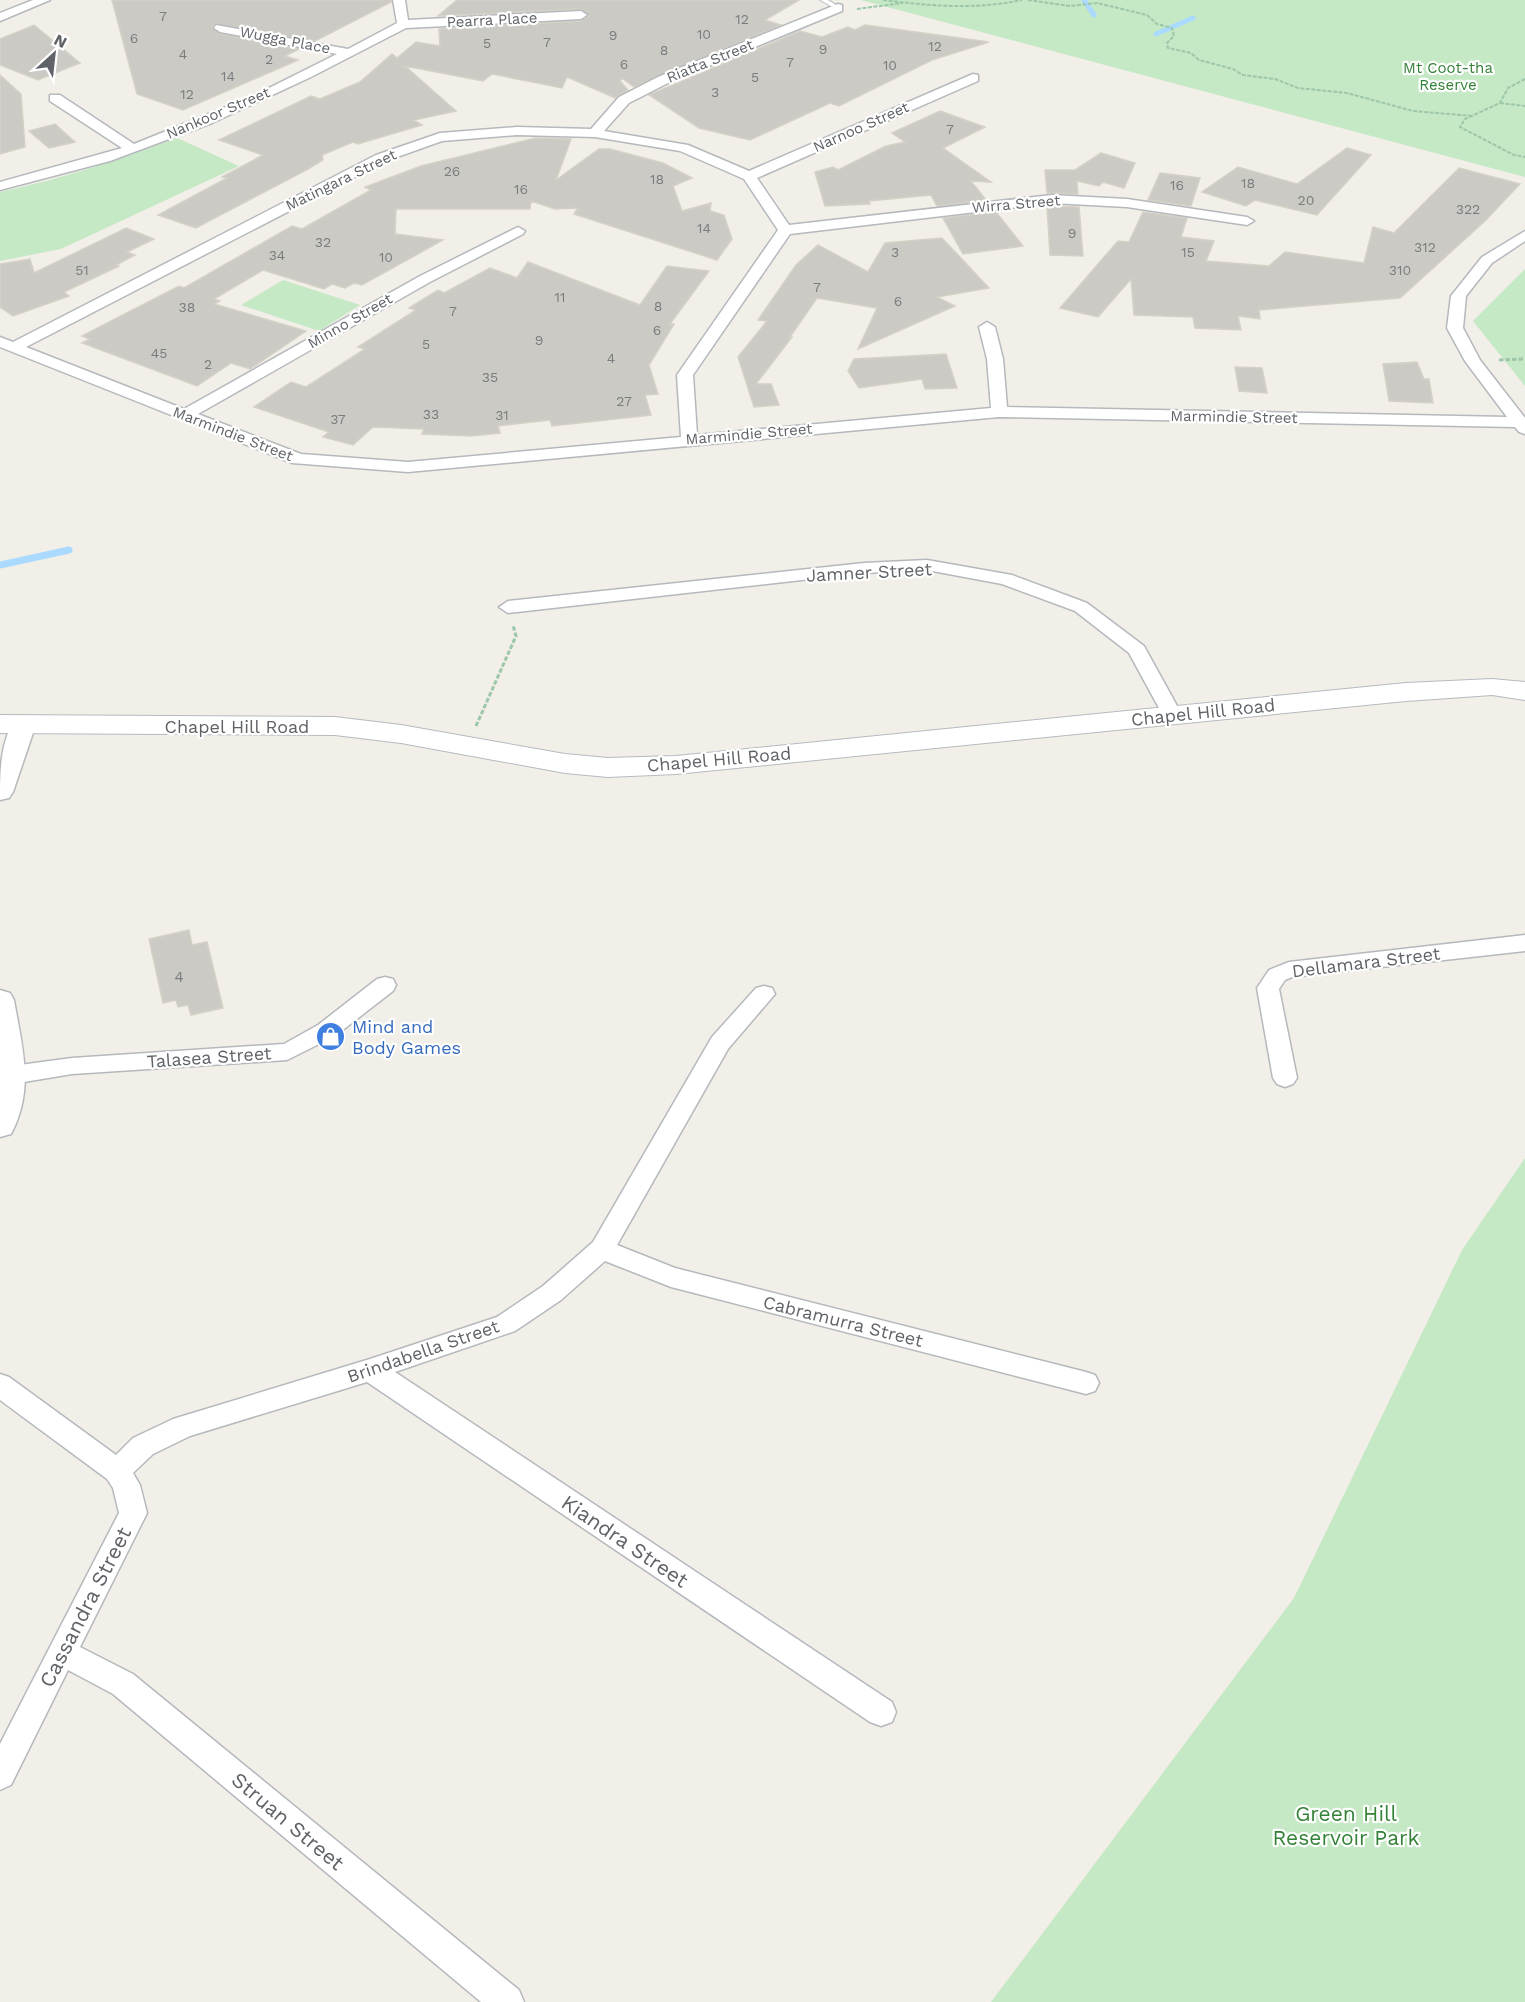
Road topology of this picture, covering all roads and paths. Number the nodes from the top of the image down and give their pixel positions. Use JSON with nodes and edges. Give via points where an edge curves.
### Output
{"nodes":[{"id":1,"x":45,"y":0,"type":"edge"},
{"id":2,"x":399,"y":0,"type":"edge"},
{"id":3,"x":823,"y":0,"type":"edge"},
{"id":4,"x":883,"y":0,"type":"edge"},
{"id":5,"x":1022,"y":0,"type":"edge"},
{"id":6,"x":1028,"y":0,"type":"edge"},
{"id":7,"x":910,"y":2,"type":"junction"},
{"id":8,"x":838,"y":8,"type":"junction"},
{"id":9,"x":581,"y":15,"type":"dead end"},
{"id":10,"x":0,"y":17,"type":"edge"},
{"id":11,"x":403,"y":24,"type":"junction"},
{"id":12,"x":220,"y":28,"type":"dead end"},
{"id":13,"x":350,"y":53,"type":"junction"},
{"id":14,"x":973,"y":78,"type":"dead end"},
{"id":15,"x":1525,"y":79,"type":"edge"},
{"id":16,"x":55,"y":98,"type":"dead end"},
{"id":17,"x":1500,"y":103,"type":"junction"},
{"id":18,"x":1525,"y":106,"type":"edge"},
{"id":19,"x":1473,"y":116,"type":"junction"},
{"id":20,"x":595,"y":133,"type":"junction"},
{"id":21,"x":132,"y":148,"type":"junction"},
{"id":22,"x":1525,"y":157,"type":"edge"},
{"id":23,"x":749,"y":176,"type":"junction"},
{"id":24,"x":0,"y":186,"type":"edge"},
{"id":25,"x":1247,"y":221,"type":"dead end"},
{"id":26,"x":785,"y":230,"type":"junction"},
{"id":27,"x":518,"y":231,"type":"dead end"},
{"id":28,"x":1525,"y":235,"type":"edge"},
{"id":29,"x":987,"y":327,"type":"dead end"},
{"id":30,"x":6,"y":345,"type":"edge"},
{"id":31,"x":999,"y":412,"type":"junction"},
{"id":32,"x":183,"y":416,"type":"junction"},
{"id":33,"x":1523,"y":426,"type":"edge"},
{"id":34,"x":689,"y":439,"type":"junction"},
{"id":35,"x":508,"y":607,"type":"joint"},
{"id":36,"x":1439,"y":690,"type":"junction"},
{"id":37,"x":1525,"y":691,"type":"edge"},
{"id":38,"x":1525,"y":706,"type":"edge"},
{"id":39,"x":1172,"y":715,"type":"junction"},
{"id":40,"x":12,"y":724,"type":"edge"},
{"id":41,"x":476,"y":726,"type":"dead end"},
{"id":42,"x":0,"y":792,"type":"edge"},
{"id":43,"x":1525,"y":943,"type":"edge"},
{"id":44,"x":386,"y":985,"type":"dead end"},
{"id":45,"x":764,"y":994,"type":"dead end"},
{"id":46,"x":0,"y":1000,"type":"edge"},
{"id":47,"x":12,"y":1075,"type":"junction"},
{"id":48,"x":1285,"y":1077,"type":"dead end"},
{"id":49,"x":0,"y":1126,"type":"edge"},
{"id":50,"x":602,"y":1249,"type":"junction"},
{"id":51,"x":370,"y":1370,"type":"junction"},
{"id":52,"x":1086,"y":1383,"type":"dead end"},
{"id":53,"x":0,"y":1385,"type":"edge"},
{"id":54,"x":117,"y":1471,"type":"junction"},
{"id":55,"x":62,"y":1652,"type":"junction"},
{"id":56,"x":880,"y":1712,"type":"dead end"},
{"id":57,"x":0,"y":1775,"type":"edge"},
{"id":58,"x":507,"y":2002,"type":"edge"}],
"edges":[{"from":1,"to":10,"type":"street"},
{"from":2,"to":11,"type":"street"},
{"from":3,"to":8,"type":"lane"},
{"from":4,"to":7,"type":"path"},
{"from":5,"to":7,"type":"path","via":[[977,7]]},
{"from":6,"to":19,"type":"path","via":[[1070,6],[1097,3],[1147,15],[1157,24],[1172,28],[1174,36],[1167,43],[1168,48],[1244,75],[1275,79],[1298,88],[1347,93],[1413,111]]},
{"from":7,"to":8,"type":"path","via":[[880,8]]},
{"from":8,"to":20,"type":"street","name":"Riatta Street","via":[[624,100]]},
{"from":9,"to":11,"type":"street","name":"Pearra Place"},
{"from":11,"to":13,"type":"street","name":"Nankoor Street"},
{"from":12,"to":13,"type":"street","name":"Wugga Place"},
{"from":13,"to":21,"type":"street","name":"Nankoor Street","via":[[213,117]]},
{"from":14,"to":23,"type":"street","name":"Narnoo Street"},
{"from":15,"to":17,"type":"path","via":[[1508,88]]},
{"from":16,"to":21,"type":"street"},
{"from":17,"to":18,"type":"path"},
{"from":17,"to":19,"type":"path"},
{"from":19,"to":22,"type":"path","via":[[1460,127]]},
{"from":20,"to":23,"type":"street","name":"Matingara Street","via":[[683,148]]},
{"from":20,"to":30,"type":"street","name":"Matingara Street","via":[[516,131],[440,137],[381,158]]},
{"from":21,"to":24,"type":"street","name":"Nankoor Street","via":[[62,172]]},
{"from":23,"to":26,"type":"street"},
{"from":25,"to":26,"type":"street","name":"Wirra Street","via":[[1127,203],[1052,199]]},
{"from":26,"to":34,"type":"street","via":[[685,375]]},
{"from":27,"to":32,"type":"street","name":"Minno Street"},
{"from":28,"to":33,"type":"street","via":[[1487,260],[1459,296],[1455,328],[1473,360]]},
{"from":29,"to":31,"type":"street","via":[[995,359]]},
{"from":30,"to":32,"type":"street","name":"Marmindie Street"},
{"from":31,"to":33,"type":"street","name":"Marmindie Street"},
{"from":31,"to":34,"type":"street","name":"Marmindie Street"},
{"from":32,"to":34,"type":"street","name":"Marmindie Street","via":[[298,459],[408,467]]},
{"from":35,"to":39,"type":"street","name":"Jamner Street","via":[[864,568],[927,565],[1006,579],[1081,608],[1137,650]]},
{"from":35,"to":41,"type":"path","via":[[516,636]]},
{"from":36,"to":37,"type":"main road","name":"Chapel Hill Road","via":[[1500,687]]},
{"from":36,"to":38,"type":"main road","name":"Chapel Hill Road"},
{"from":36,"to":39,"type":"main road","name":"Chapel Hill Road"},
{"from":39,"to":40,"type":"main road","name":"Chapel Hill Road","via":[[676,765],[601,767],[356,728]]},
{"from":40,"to":42,"type":"street"},
{"from":43,"to":48,"type":"street","name":"Dellamara Street","via":[[1289,970],[1277,975],[1268,988]]},
{"from":44,"to":47,"type":"street","name":"Talasea Street","via":[[311,1042],[287,1052],[72,1066]]},
{"from":45,"to":50,"type":"street","name":"Brindabella Street","via":[[720,1043]]},
{"from":46,"to":47,"type":"street"},
{"from":47,"to":49,"type":"street"},
{"from":50,"to":51,"type":"street","name":"Brindabella Street","via":[[552,1293],[506,1324]]},
{"from":50,"to":52,"type":"street","name":"Cabramurra Street","via":[[671,1277]]},
{"from":51,"to":54,"type":"street","name":"Brindabella Street","via":[[183,1427],[143,1446]]},
{"from":51,"to":56,"type":"street","name":"Kiandra Street"},
{"from":53,"to":54,"type":"street","name":"Cassandra Street"},
{"from":54,"to":55,"type":"street","name":"Cassandra Street","via":[[126,1485],[133,1513]]},
{"from":55,"to":57,"type":"street","name":"Cassandra Street"},
{"from":55,"to":58,"type":"street","name":"Struan Street","via":[[123,1684]]}]}
